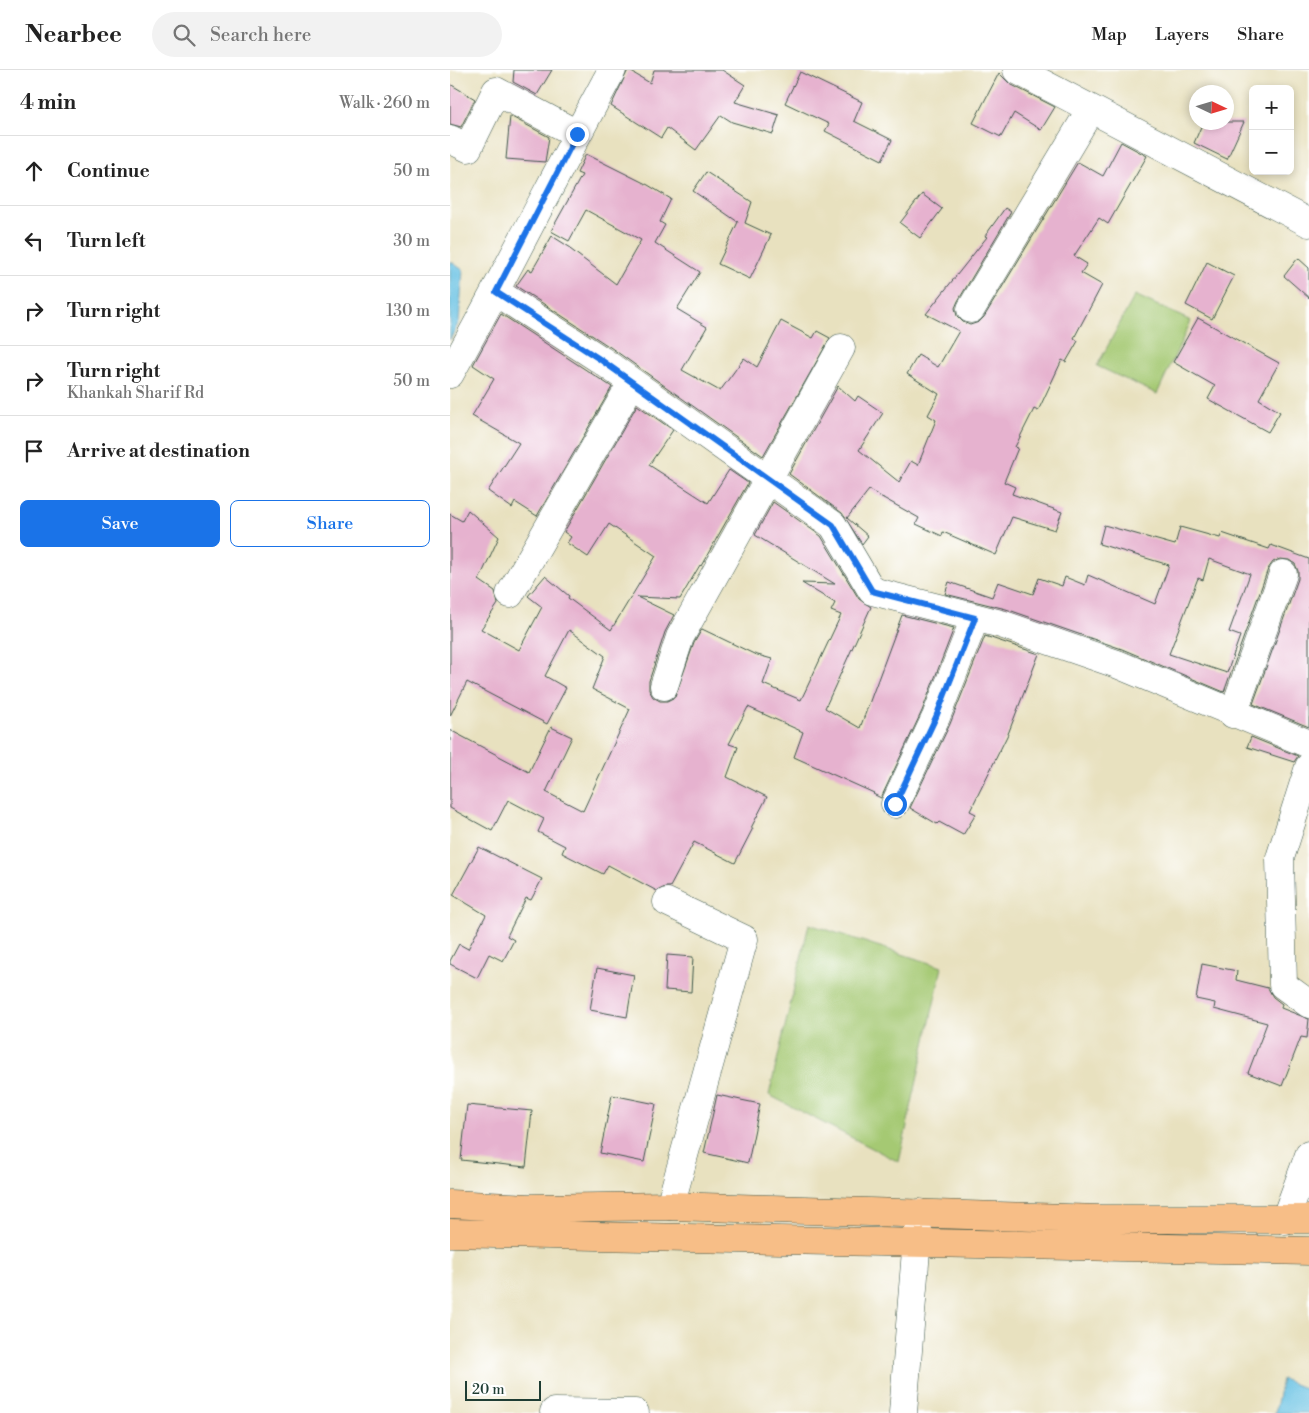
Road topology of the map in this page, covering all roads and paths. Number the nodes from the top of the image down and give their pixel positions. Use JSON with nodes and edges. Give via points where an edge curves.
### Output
{"nodes":[{"id":1,"x":612,"y":70,"type":"edge"},
{"id":2,"x":1017,"y":70,"type":"edge"},
{"id":3,"x":1091,"y":109,"type":"junction"},
{"id":4,"x":577,"y":134,"type":"junction"},
{"id":5,"x":450,"y":138,"type":"edge"},
{"id":6,"x":1309,"y":223,"type":"edge"},
{"id":7,"x":496,"y":292,"type":"junction"},
{"id":8,"x":971,"y":309,"type":"dead end"},
{"id":9,"x":841,"y":348,"type":"dead end"},
{"id":10,"x":450,"y":374,"type":"edge"},
{"id":11,"x":632,"y":383,"type":"junction"},
{"id":12,"x":768,"y":478,"type":"junction"},
{"id":13,"x":1283,"y":574,"type":"dead end"},
{"id":14,"x":510,"y":594,"type":"dead end"},
{"id":15,"x":975,"y":618,"type":"junction"},
{"id":16,"x":664,"y":686,"type":"dead end"},
{"id":17,"x":1233,"y":714,"type":"junction"},
{"id":18,"x":1309,"y":744,"type":"edge"},
{"id":19,"x":1309,"y":767,"type":"edge"},
{"id":20,"x":895,"y":804,"type":"dead end"},
{"id":21,"x":667,"y":902,"type":"dead end"},
{"id":22,"x":1309,"y":1004,"type":"edge"},
{"id":23,"x":1309,"y":1155,"type":"edge"},
{"id":24,"x":450,"y":1204,"type":"edge"},
{"id":25,"x":670,"y":1206,"type":"junction"},
{"id":26,"x":919,"y":1213,"type":"junction"},
{"id":27,"x":1297,"y":1220,"type":"edge"},
{"id":28,"x":450,"y":1233,"type":"edge"},
{"id":29,"x":916,"y":1242,"type":"junction"},
{"id":30,"x":1309,"y":1251,"type":"edge"},
{"id":31,"x":554,"y":1412,"type":"edge"},
{"id":32,"x":635,"y":1413,"type":"edge"},
{"id":33,"x":903,"y":1413,"type":"edge"}],
"edges":[{"from":1,"to":4,"type":"street"},
{"from":2,"to":3,"type":"street"},
{"from":3,"to":6,"type":"street"},
{"from":3,"to":8,"type":"street"},
{"from":4,"to":5,"type":"street","via":[[496,91],[468,148]]},
{"from":4,"to":7,"type":"street"},
{"from":7,"to":10,"type":"street"},
{"from":7,"to":11,"type":"street"},
{"from":9,"to":12,"type":"street"},
{"from":11,"to":12,"type":"street"},
{"from":11,"to":14,"type":"street"},
{"from":12,"to":15,"type":"street","via":[[833,525],[872,591]]},
{"from":12,"to":16,"type":"street","via":[[680,637]]},
{"from":13,"to":17,"type":"street"},
{"from":15,"to":17,"type":"street","via":[[1116,664]]},
{"from":15,"to":20,"type":"street","via":[[936,717]]},
{"from":17,"to":18,"type":"street"},
{"from":19,"to":22,"type":"street","via":[[1280,858],[1283,985]]},
{"from":21,"to":25,"type":"street","via":[[744,939]]},
{"from":23,"to":27,"type":"street"},
{"from":24,"to":25,"type":"main road","via":[[530,1208]]},
{"from":25,"to":26,"type":"main road"},
{"from":26,"to":27,"type":"main road","via":[[1101,1219]]},
{"from":26,"to":29,"type":"street"},
{"from":28,"to":29,"type":"main road"},
{"from":29,"to":30,"type":"main road"},
{"from":29,"to":33,"type":"street"},
{"from":31,"to":32,"type":"street"}]}
